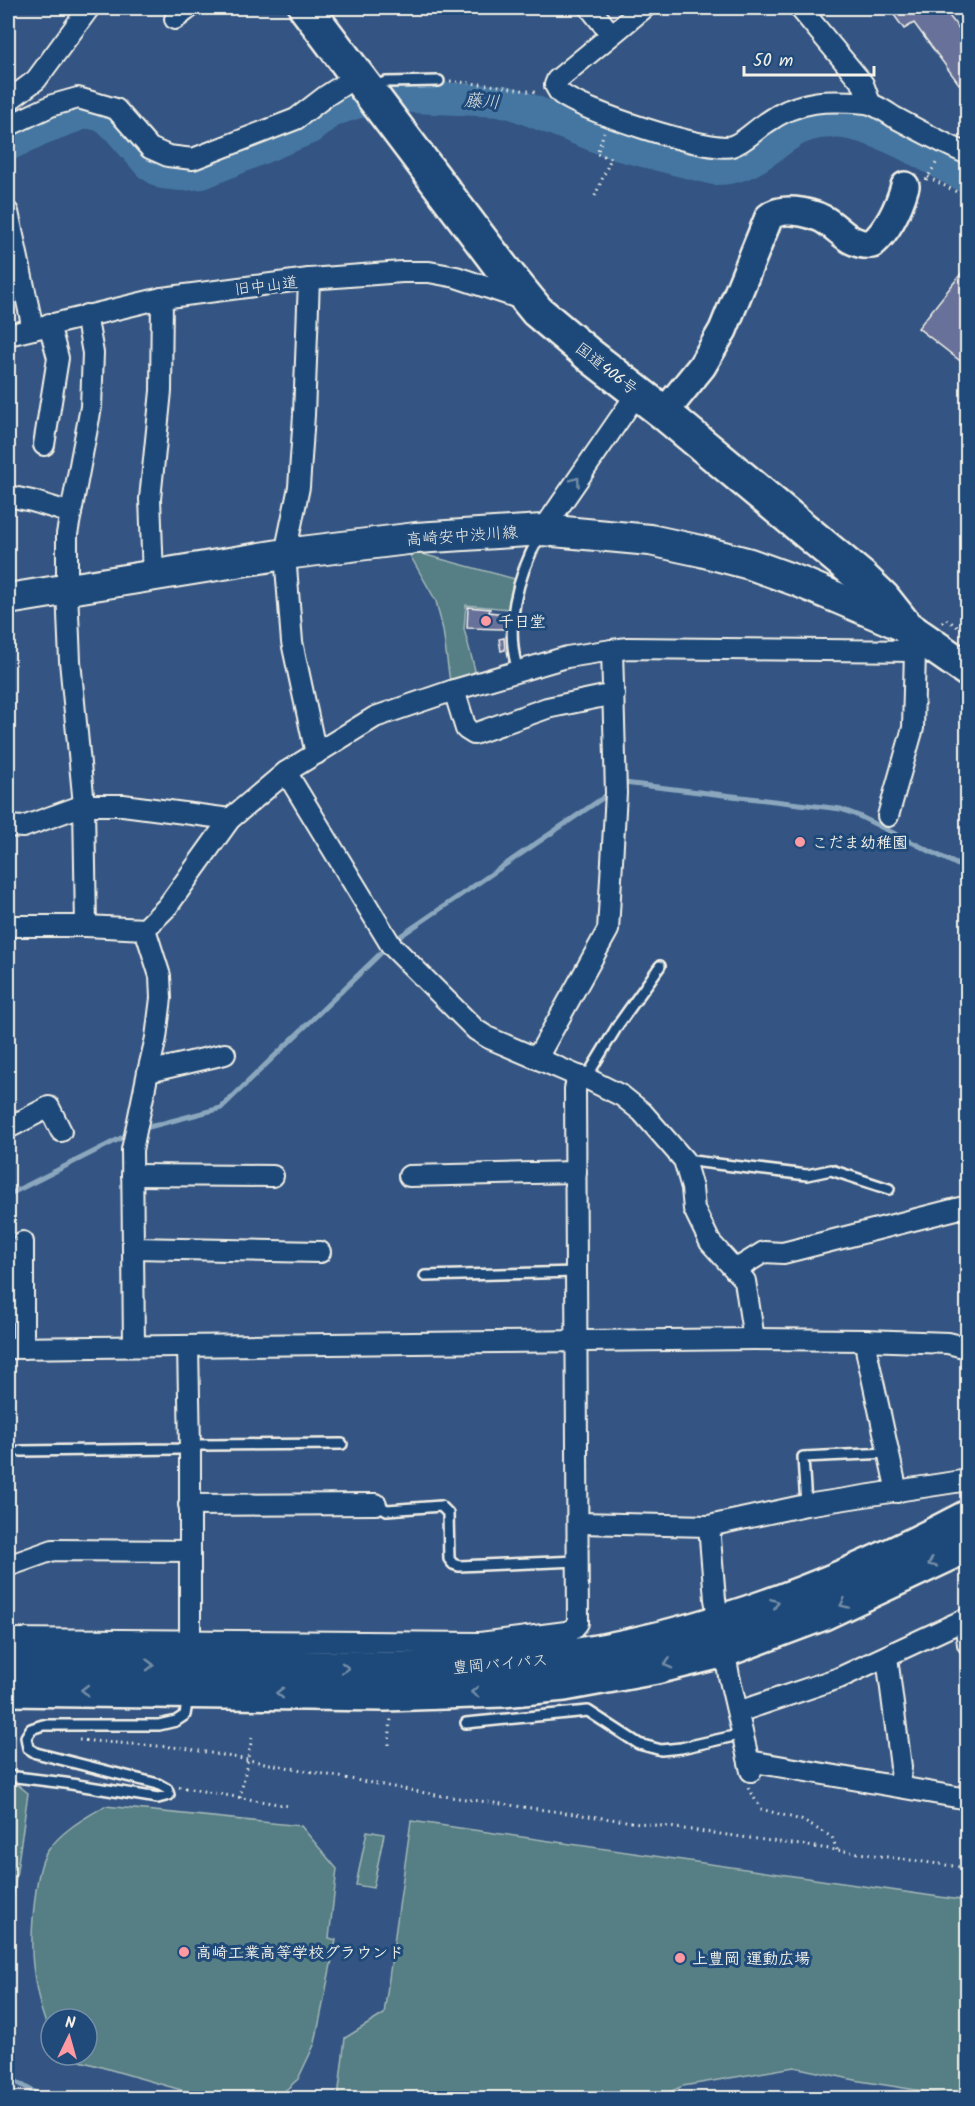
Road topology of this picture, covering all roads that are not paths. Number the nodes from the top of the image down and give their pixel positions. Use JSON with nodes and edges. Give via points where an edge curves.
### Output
{"nodes":[{"id":1,"x":89,"y":8,"type":"edge"},
{"id":2,"x":306,"y":8,"type":"edge"},
{"id":3,"x":590,"y":8,"type":"edge"},
{"id":4,"x":644,"y":8,"type":"edge"},
{"id":5,"x":800,"y":8,"type":"edge"},
{"id":6,"x":611,"y":34,"type":"junction"},
{"id":7,"x":439,"y":81,"type":"road end"},
{"id":8,"x":369,"y":90,"type":"junction"},
{"id":9,"x":8,"y":101,"type":"edge"},
{"id":10,"x":870,"y":103,"type":"junction"},
{"id":11,"x":8,"y":126,"type":"edge"},
{"id":12,"x":968,"y":154,"type":"edge"},
{"id":13,"x":916,"y":182,"type":"road end"},
{"id":14,"x":8,"y":212,"type":"edge"},
{"id":15,"x":309,"y":279,"type":"junction"},
{"id":16,"x":162,"y":298,"type":"junction"},
{"id":17,"x":525,"y":298,"type":"junction"},
{"id":18,"x":86,"y":315,"type":"junction"},
{"id":19,"x":41,"y":326,"type":"junction"},
{"id":20,"x":8,"y":335,"type":"edge"},
{"id":21,"x":638,"y":392,"type":"junction"},
{"id":22,"x":664,"y":413,"type":"junction"},
{"id":23,"x":45,"y":445,"type":"dead end"},
{"id":24,"x":8,"y":496,"type":"edge"},
{"id":25,"x":71,"y":513,"type":"junction"},
{"id":26,"x":543,"y":530,"type":"junction"},
{"id":27,"x":285,"y":554,"type":"junction"},
{"id":28,"x":153,"y":575,"type":"junction"},
{"id":29,"x":67,"y":590,"type":"junction"},
{"id":30,"x":8,"y":599,"type":"edge"},
{"id":31,"x":921,"y":636,"type":"junction"},
{"id":32,"x":612,"y":650,"type":"junction"},
{"id":33,"x":968,"y":670,"type":"edge"},
{"id":34,"x":518,"y":671,"type":"junction"},
{"id":35,"x":454,"y":690,"type":"junction"},
{"id":36,"x":614,"y":694,"type":"junction"},
{"id":37,"x":316,"y":754,"type":"junction"},
{"id":38,"x":286,"y":772,"type":"junction"},
{"id":39,"x":84,"y":805,"type":"junction"},
{"id":40,"x":888,"y":816,"type":"dead end"},
{"id":41,"x":230,"y":819,"type":"junction"},
{"id":42,"x":8,"y":826,"type":"edge"},
{"id":43,"x":8,"y":926,"type":"edge"},
{"id":44,"x":86,"y":926,"type":"junction"},
{"id":45,"x":146,"y":929,"type":"junction"},
{"id":46,"x":660,"y":966,"type":"dead end"},
{"id":47,"x":225,"y":1054,"type":"dead end"},
{"id":48,"x":537,"y":1058,"type":"junction"},
{"id":49,"x":147,"y":1072,"type":"junction"},
{"id":50,"x":582,"y":1077,"type":"junction"},
{"id":51,"x":8,"y":1128,"type":"edge"},
{"id":52,"x":61,"y":1131,"type":"dead end"},
{"id":53,"x":684,"y":1160,"type":"junction"},
{"id":54,"x":576,"y":1172,"type":"junction"},
{"id":55,"x":132,"y":1175,"type":"junction"},
{"id":56,"x":273,"y":1176,"type":"dead end"},
{"id":57,"x":409,"y":1176,"type":"dead end"},
{"id":58,"x":889,"y":1189,"type":"dead end"},
{"id":59,"x":968,"y":1206,"type":"edge"},
{"id":60,"x":23,"y":1242,"type":"dead end"},
{"id":61,"x":134,"y":1248,"type":"junction"},
{"id":62,"x":320,"y":1252,"type":"dead end"},
{"id":63,"x":735,"y":1270,"type":"junction"},
{"id":64,"x":576,"y":1272,"type":"junction"},
{"id":65,"x":425,"y":1276,"type":"dead end"},
{"id":66,"x":754,"y":1339,"type":"junction"},
{"id":67,"x":866,"y":1340,"type":"junction"},
{"id":68,"x":577,"y":1341,"type":"junction"},
{"id":69,"x":134,"y":1345,"type":"junction"},
{"id":70,"x":188,"y":1346,"type":"junction"},
{"id":71,"x":16,"y":1348,"type":"edge"},
{"id":72,"x":968,"y":1348,"type":"edge"},
{"id":73,"x":342,"y":1444,"type":"dead end"},
{"id":74,"x":190,"y":1448,"type":"junction"},
{"id":75,"x":21,"y":1451,"type":"dead end"},
{"id":76,"x":889,"y":1453,"type":"junction"},
{"id":77,"x":968,"y":1480,"type":"edge"},
{"id":78,"x":897,"y":1492,"type":"junction"},
{"id":79,"x":376,"y":1504,"type":"joint"},
{"id":80,"x":189,"y":1505,"type":"junction"},
{"id":81,"x":806,"y":1505,"type":"junction"},
{"id":82,"x":968,"y":1517,"type":"edge"},
{"id":83,"x":579,"y":1523,"type":"junction"},
{"id":84,"x":709,"y":1526,"type":"junction"},
{"id":85,"x":968,"y":1545,"type":"edge"},
{"id":86,"x":190,"y":1551,"type":"junction"},
{"id":87,"x":578,"y":1561,"type":"junction"},
{"id":88,"x":8,"y":1566,"type":"edge"},
{"id":89,"x":966,"y":1619,"type":"edge"},
{"id":90,"x":722,"y":1636,"type":"junction"},
{"id":91,"x":8,"y":1639,"type":"edge"},
{"id":92,"x":968,"y":1644,"type":"edge"},
{"id":93,"x":887,"y":1657,"type":"junction"},
{"id":94,"x":8,"y":1664,"type":"edge"},
{"id":95,"x":189,"y":1666,"type":"junction"},
{"id":96,"x":8,"y":1689,"type":"edge"},
{"id":97,"x":738,"y":1712,"type":"junction"},
{"id":98,"x":465,"y":1723,"type":"dead end"},
{"id":99,"x":743,"y":1734,"type":"junction"},
{"id":100,"x":8,"y":1776,"type":"edge"},
{"id":101,"x":899,"y":1786,"type":"junction"},
{"id":102,"x":968,"y":1799,"type":"edge"}],
"edges":[{"from":1,"to":9,"type":"street","via":[[36,80]]},
{"from":2,"to":8,"type":"highway","name":"国道406号"},
{"from":3,"to":6,"type":"street"},
{"from":4,"to":6,"type":"street"},
{"from":5,"to":10,"type":"street","via":[[863,84]]},
{"from":6,"to":10,"type":"street","via":[[557,80],[558,92],[587,108],[662,134],[725,147],[741,142],[776,116],[804,104]]},
{"from":7,"to":8,"type":"lane","via":[[386,82]]},
{"from":8,"to":11,"type":"street","via":[[326,96],[296,119],[193,159],[168,156],[150,148],[116,109],[78,98]]},
{"from":8,"to":17,"type":"highway","name":"国道406号"},
{"from":10,"to":12,"type":"street"},
{"from":13,"to":22,"type":"street","via":[[872,244],[852,241],[820,218],[775,211],[769,217],[723,330],[692,380]]},
{"from":14,"to":19,"type":"street"},
{"from":15,"to":16,"type":"street","name":"旧中山道"},
{"from":15,"to":17,"type":"street","name":"旧中山道","via":[[429,272]]},
{"from":15,"to":27,"type":"street","via":[[299,487]]},
{"from":16,"to":18,"type":"street","name":"旧中山道"},
{"from":16,"to":28,"type":"street","via":[[161,391],[150,499]]},
{"from":17,"to":21,"type":"highway","name":"国道406号"},
{"from":18,"to":19,"type":"street","name":"旧中山道"},
{"from":18,"to":25,"type":"street","via":[[93,353],[91,406]]},
{"from":19,"to":20,"type":"street","name":"旧中山道"},
{"from":19,"to":23,"type":"street","via":[[58,358]]},
{"from":21,"to":22,"type":"highway","name":"国道406号"},
{"from":26,"to":21,"type":"street","one_way":true},
{"from":22,"to":31,"type":"highway","name":"国道406号","via":[[861,577]]},
{"from":24,"to":25,"type":"street"},
{"from":25,"to":29,"type":"street"},
{"from":26,"to":27,"type":"main road","name":"高崎安中渋川線","via":[[416,538]]},
{"from":26,"to":31,"type":"main road","name":"高崎安中渋川線","via":[[650,540],[730,559],[800,582]]},
{"from":26,"to":34,"type":"lane","via":[[517,593],[512,636]]},
{"from":27,"to":28,"type":"main road","name":"高崎安中渋川線"},
{"from":27,"to":37,"type":"street","via":[[292,642]]},
{"from":28,"to":29,"type":"main road","name":"高崎安中渋川線"},
{"from":29,"to":30,"type":"main road","name":"高崎安中渋川線"},
{"from":29,"to":39,"type":"street"},
{"from":31,"to":32,"type":"street"},
{"from":31,"to":33,"type":"highway","name":"国道406号"},
{"from":31,"to":40,"type":"street","via":[[913,728]]},
{"from":32,"to":34,"type":"street"},
{"from":32,"to":36,"type":"street"},
{"from":34,"to":35,"type":"street"},
{"from":35,"to":36,"type":"street","via":[[466,729],[474,734],[547,708]]},
{"from":35,"to":37,"type":"street","via":[[375,717]]},
{"from":36,"to":48,"type":"street","via":[[616,793],[608,930]]},
{"from":37,"to":38,"type":"street"},
{"from":38,"to":41,"type":"street"},
{"from":38,"to":48,"type":"street","via":[[391,945],[476,1030]]},
{"from":39,"to":41,"type":"street","via":[[123,804]]},
{"from":39,"to":42,"type":"street","via":[[23,827]]},
{"from":39,"to":44,"type":"street"},
{"from":41,"to":45,"type":"street","via":[[167,907]]},
{"from":43,"to":44,"type":"street"},
{"from":44,"to":45,"type":"street"},
{"from":45,"to":49,"type":"street","via":[[160,976],[159,1020]]},
{"from":46,"to":50,"type":"lane"},
{"from":47,"to":49,"type":"street"},
{"from":48,"to":50,"type":"street"},
{"from":49,"to":55,"type":"street"},
{"from":50,"to":53,"type":"street","via":[[629,1101]]},
{"from":50,"to":54,"type":"street","via":[[575,1089]]},
{"from":51,"to":52,"type":"street","via":[[49,1107]]},
{"from":53,"to":58,"type":"lane","via":[[807,1175],[831,1170]]},
{"from":53,"to":63,"type":"street","via":[[694,1209],[711,1242]]},
{"from":54,"to":57,"type":"street"},
{"from":54,"to":64,"type":"street"},
{"from":55,"to":56,"type":"street"},
{"from":55,"to":61,"type":"street"},
{"from":59,"to":63,"type":"street","via":[[783,1253],[764,1252]]},
{"from":60,"to":71,"type":"street"},
{"from":61,"to":62,"type":"street"},
{"from":61,"to":69,"type":"street"},
{"from":63,"to":66,"type":"street","via":[[745,1281]]},
{"from":64,"to":65,"type":"lane"},
{"from":64,"to":68,"type":"street"},
{"from":66,"to":67,"type":"street"},
{"from":66,"to":68,"type":"street"},
{"from":67,"to":72,"type":"street","via":[[948,1343]]},
{"from":67,"to":76,"type":"street"},
{"from":68,"to":70,"type":"street"},
{"from":68,"to":83,"type":"street"},
{"from":69,"to":70,"type":"street"},
{"from":69,"to":71,"type":"street"},
{"from":70,"to":74,"type":"street"},
{"from":73,"to":74,"type":"lane"},
{"from":74,"to":75,"type":"lane"},
{"from":74,"to":80,"type":"street"},
{"from":76,"to":78,"type":"street"},
{"from":76,"to":81,"type":"lane","via":[[803,1457]]},
{"from":77,"to":78,"type":"street"},
{"from":78,"to":81,"type":"street"},
{"from":79,"to":80,"type":"street"},
{"from":79,"to":87,"type":"lane","via":[[387,1510],[441,1506],[448,1513],[449,1559],[459,1566]]},
{"from":80,"to":86,"type":"street"},
{"from":81,"to":84,"type":"street"},
{"from":90,"to":82,"type":"highway","name":"豊岡バイパス","one_way":true,"via":[[813,1588]]},
{"from":83,"to":84,"type":"street"},
{"from":83,"to":87,"type":"street"},
{"from":84,"to":90,"type":"street"},
{"from":85,"to":90,"type":"highway","name":"豊岡バイパス","one_way":true,"via":[[822,1614]]},
{"from":86,"to":88,"type":"street","via":[[53,1550]]},
{"from":86,"to":95,"type":"street"},
{"from":87,"to":95,"type":"street","via":[[578,1623],[566,1632],[480,1643]]},
{"from":89,"to":92,"type":"street"},
{"from":89,"to":93,"type":"street"},
{"from":90,"to":95,"type":"highway","name":"豊岡バイパス","via":[[489,1665],[390,1669]]},
{"from":90,"to":97,"type":"street"},
{"from":91,"to":95,"type":"street"},
{"from":93,"to":97,"type":"street","via":[[839,1678]]},
{"from":93,"to":101,"type":"street","via":[[901,1767]]},
{"from":94,"to":95,"type":"highway","name":"豊岡バイパス","one_way":true},
{"from":95,"to":96,"type":"highway","name":"豊岡バイパス","one_way":true},
{"from":95,"to":100,"type":"lane","via":[[188,1705],[185,1715],[176,1721],[159,1725],[43,1725],[31,1729],[26,1737],[28,1748],[36,1753],[158,1785],[167,1789],[169,1795],[158,1798]]},
{"from":97,"to":99,"type":"street"},
{"from":98,"to":99,"type":"lane","via":[[588,1711],[639,1744],[661,1750]]},
{"from":99,"to":101,"type":"street","via":[[750,1766]]},
{"from":101,"to":102,"type":"street"}]}
